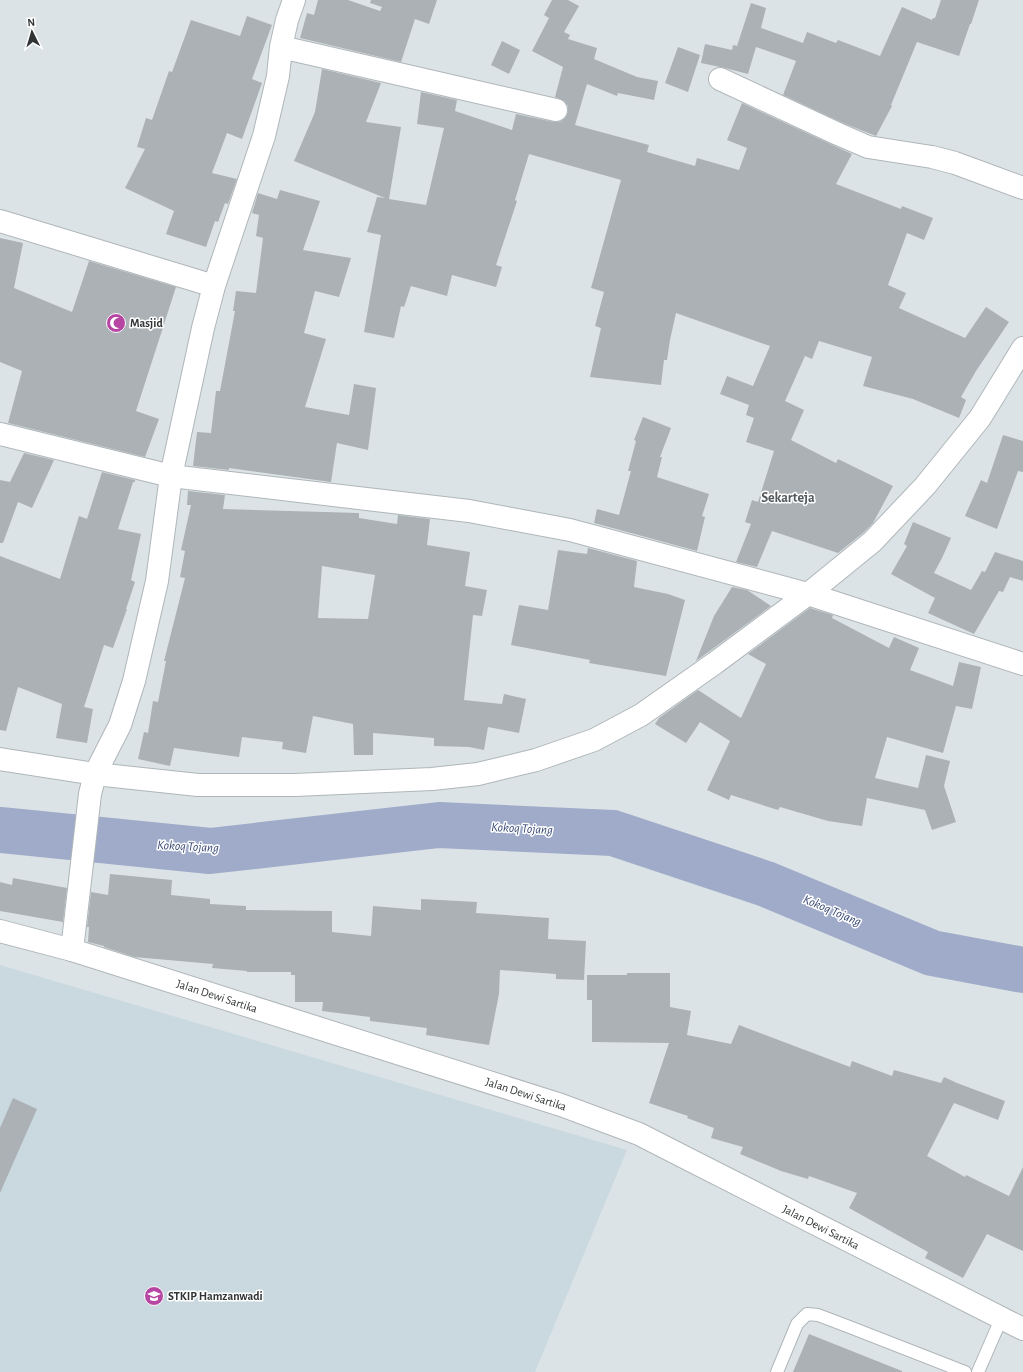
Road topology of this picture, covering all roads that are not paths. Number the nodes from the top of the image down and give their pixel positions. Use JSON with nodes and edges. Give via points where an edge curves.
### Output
{"nodes":[{"id":1,"x":294,"y":0,"type":"edge"},
{"id":2,"x":282,"y":47,"type":"junction"},
{"id":3,"x":720,"y":79,"type":"dead end"},
{"id":4,"x":556,"y":110,"type":"dead end"},
{"id":5,"x":1023,"y":188,"type":"edge"},
{"id":6,"x":0,"y":220,"type":"edge"},
{"id":7,"x":214,"y":286,"type":"junction"},
{"id":8,"x":1023,"y":348,"type":"edge"},
{"id":9,"x":0,"y":434,"type":"edge"},
{"id":10,"x":171,"y":476,"type":"junction"},
{"id":11,"x":808,"y":594,"type":"junction"},
{"id":12,"x":1023,"y":664,"type":"edge"},
{"id":13,"x":0,"y":759,"type":"edge"},
{"id":14,"x":92,"y":784,"type":"junction"},
{"id":15,"x":0,"y":931,"type":"edge"},
{"id":16,"x":72,"y":950,"type":"junction"},
{"id":17,"x":1001,"y":1318,"type":"junction"},
{"id":18,"x":1023,"y":1330,"type":"edge"},
{"id":19,"x":777,"y":1372,"type":"edge"},
{"id":20,"x":965,"y":1372,"type":"edge"},
{"id":21,"x":978,"y":1372,"type":"edge"}],
"edges":[{"from":1,"to":2,"type":"street"},
{"from":2,"to":4,"type":"street"},
{"from":2,"to":7,"type":"street","via":[[264,136]]},
{"from":3,"to":5,"type":"street","via":[[868,147],[955,163]]},
{"from":6,"to":7,"type":"street"},
{"from":7,"to":10,"type":"street"},
{"from":8,"to":11,"type":"street","via":[[980,418],[925,486],[872,542]]},
{"from":9,"to":10,"type":"street"},
{"from":10,"to":11,"type":"street","via":[[511,518],[570,530]]},
{"from":10,"to":14,"type":"street","via":[[157,581],[134,681],[120,725]]},
{"from":11,"to":12,"type":"street"},
{"from":11,"to":14,"type":"street","via":[[715,664],[641,715],[594,740],[536,760],[478,774],[432,779],[295,785]]},
{"from":13,"to":14,"type":"street"},
{"from":14,"to":16,"type":"street"},
{"from":15,"to":16,"type":"street","name":"Jalan Dewi Sartika"},
{"from":16,"to":17,"type":"street","name":"Jalan Dewi Sartika","via":[[612,1123],[639,1134]]},
{"from":17,"to":18,"type":"street","name":"Jalan Dewi Sartika"},
{"from":17,"to":21,"type":"lane"},
{"from":19,"to":20,"type":"lane","via":[[797,1324],[807,1314],[840,1323]]}]}
